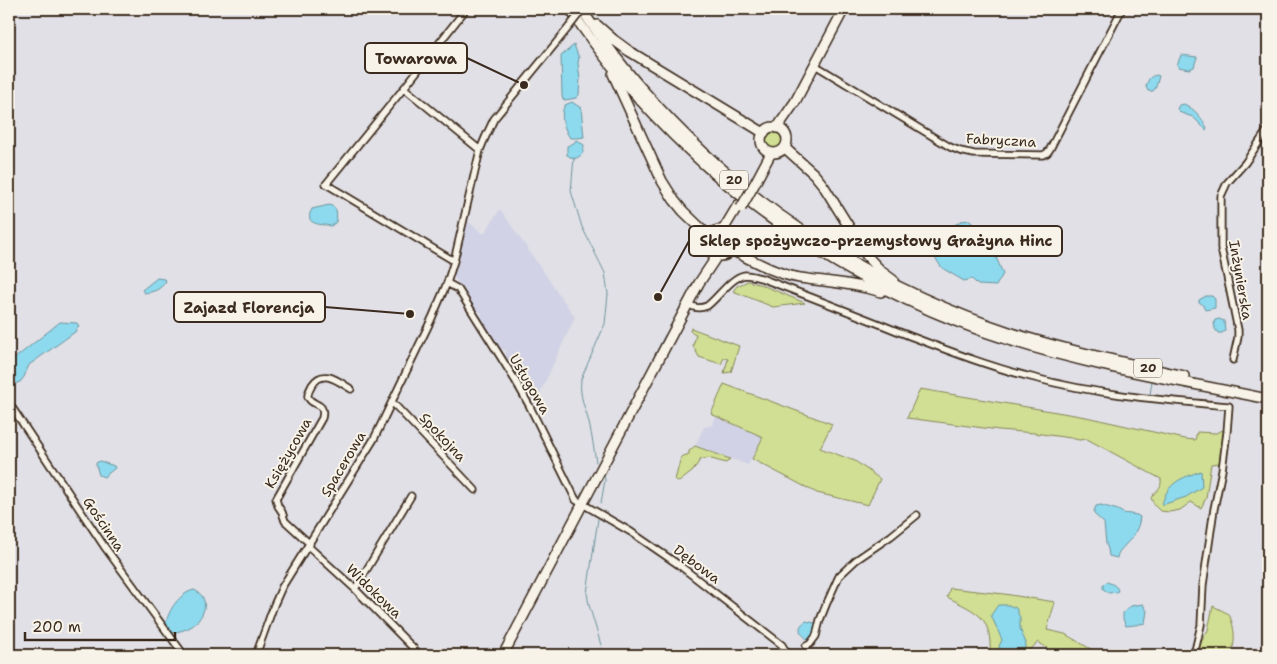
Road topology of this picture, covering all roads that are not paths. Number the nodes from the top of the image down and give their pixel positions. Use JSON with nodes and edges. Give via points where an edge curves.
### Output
{"nodes":[{"id":1,"x":466,"y":9,"type":"edge"},
{"id":2,"x":570,"y":9,"type":"edge"},
{"id":3,"x":582,"y":9,"type":"edge"},
{"id":4,"x":844,"y":9,"type":"edge"},
{"id":5,"x":1122,"y":9,"type":"edge"},
{"id":6,"x":591,"y":23,"type":"junction"},
{"id":7,"x":608,"y":60,"type":"junction"},
{"id":8,"x":814,"y":65,"type":"junction"},
{"id":9,"x":404,"y":88,"type":"junction"},
{"id":10,"x":1268,"y":129,"type":"edge"},
{"id":11,"x":780,"y":130,"type":"junction"},
{"id":12,"x":764,"y":133,"type":"junction"},
{"id":13,"x":785,"y":148,"type":"junction"},
{"id":14,"x":480,"y":150,"type":"junction"},
{"id":15,"x":768,"y":151,"type":"junction"},
{"id":16,"x":726,"y":232,"type":"junction"},
{"id":17,"x":709,"y":236,"type":"junction"},
{"id":18,"x":731,"y":250,"type":"junction"},
{"id":19,"x":714,"y":254,"type":"junction"},
{"id":20,"x":454,"y":261,"type":"junction"},
{"id":21,"x":447,"y":283,"type":"junction"},
{"id":22,"x":912,"y":298,"type":"junction"},
{"id":23,"x":688,"y":304,"type":"junction"},
{"id":24,"x":1233,"y":360,"type":"dead end"},
{"id":25,"x":351,"y":389,"type":"dead end"},
{"id":26,"x":1268,"y":394,"type":"edge"},
{"id":27,"x":1268,"y":399,"type":"edge"},
{"id":28,"x":392,"y":402,"type":"junction"},
{"id":29,"x":9,"y":403,"type":"edge"},
{"id":30,"x":475,"y":490,"type":"dead end"},
{"id":31,"x":411,"y":496,"type":"dead end"},
{"id":32,"x":583,"y":503,"type":"junction"},
{"id":33,"x":916,"y":515,"type":"dead end"},
{"id":34,"x":309,"y":545,"type":"junction"},
{"id":35,"x":355,"y":589,"type":"junction"},
{"id":36,"x":806,"y":646,"type":"dead end"},
{"id":37,"x":418,"y":653,"type":"edge"},
{"id":38,"x":184,"y":655,"type":"edge"},
{"id":39,"x":256,"y":655,"type":"edge"},
{"id":40,"x":410,"y":655,"type":"edge"},
{"id":41,"x":504,"y":655,"type":"edge"},
{"id":42,"x":788,"y":655,"type":"edge"},
{"id":43,"x":1194,"y":655,"type":"edge"}],
"edges":[{"from":1,"to":9,"type":"street"},
{"from":2,"to":7,"type":"main road","number":"20"},
{"from":3,"to":6,"type":"main road","number":"20"},
{"from":3,"to":14,"type":"street","name":"Spacerowa","bridge":true,"via":[[494,119]]},
{"from":4,"to":8,"type":"main road"},
{"from":5,"to":8,"type":"street","name":"Fabryczna","via":[[1050,149],[1043,155],[974,154],[950,148]]},
{"from":6,"to":12,"type":"main road","via":[[629,51]]},
{"from":6,"to":22,"type":"main road","number":"20","via":[[642,90],[733,179],[809,236]]},
{"from":7,"to":17,"type":"main road","via":[[662,181],[674,200]]},
{"from":7,"to":22,"type":"main road","number":"20","via":[[680,142],[745,199],[829,258],[876,285]]},
{"from":8,"to":11,"type":"main road"},
{"from":9,"to":14,"type":"street"},
{"from":9,"to":20,"type":"street","via":[[326,184]]},
{"from":10,"to":24,"type":"street","name":"Inżynierska","via":[[1227,183],[1221,196],[1221,248],[1238,330]]},
{"from":11,"to":12,"type":"main road","via":[[768,129]]},
{"from":11,"to":13,"type":"main road","via":[[786,134]]},
{"from":12,"to":15,"type":"main road","via":[[763,147]]},
{"from":13,"to":15,"type":"main road","via":[[779,152]]},
{"from":13,"to":22,"type":"main road","via":[[824,185],[867,256]]},
{"from":14,"to":20,"type":"street","name":"Spacerowa"},
{"from":15,"to":16,"type":"main road"},
{"from":16,"to":17,"type":"main road","via":[[715,231]]},
{"from":16,"to":18,"type":"main road","via":[[732,240]]},
{"from":17,"to":19,"type":"main road","via":[[707,246]]},
{"from":18,"to":19,"type":"main road","via":[[725,255]]},
{"from":18,"to":22,"type":"main road","via":[[798,278],[860,286]]},
{"from":19,"to":23,"type":"main road"},
{"from":20,"to":21,"type":"street","name":"Spacerowa"},
{"from":21,"to":28,"type":"street","name":"Spacerowa"},
{"from":21,"to":32,"type":"street","name":"Usługowa","via":[[458,289],[515,380],[576,500]]},
{"from":22,"to":26,"type":"main road","number":"20","via":[[1029,338]]},
{"from":22,"to":27,"type":"main road","number":"20","via":[[967,325],[1039,349]]},
{"from":23,"to":32,"type":"main road"},
{"from":23,"to":43,"type":"street","via":[[696,308],[707,306],[736,279],[751,276],[960,355],[1031,378],[1130,397],[1229,406],[1203,585],[1201,625]]},
{"from":25,"to":34,"type":"street","name":"Księżycowa","via":[[329,376],[316,380],[308,397],[322,408],[322,418],[276,499],[285,521]]},
{"from":28,"to":30,"type":"street","name":"Spokojna"},
{"from":28,"to":34,"type":"street","name":"Spacerowa","via":[[374,440]]},
{"from":29,"to":38,"type":"street","name":"Gościnna","via":[[104,546]]},
{"from":31,"to":35,"type":"street"},
{"from":32,"to":41,"type":"main road"},
{"from":32,"to":42,"type":"street","name":"Dębowa","via":[[679,565],[782,645]]},
{"from":33,"to":36,"type":"street","via":[[838,576],[816,636]]},
{"from":34,"to":35,"type":"street","name":"Widokowa"},
{"from":34,"to":39,"type":"street","name":"Spacerowa","via":[[282,587]]},
{"from":35,"to":37,"type":"street","name":"Widokowa"},
{"from":37,"to":40,"type":"street"}]}
